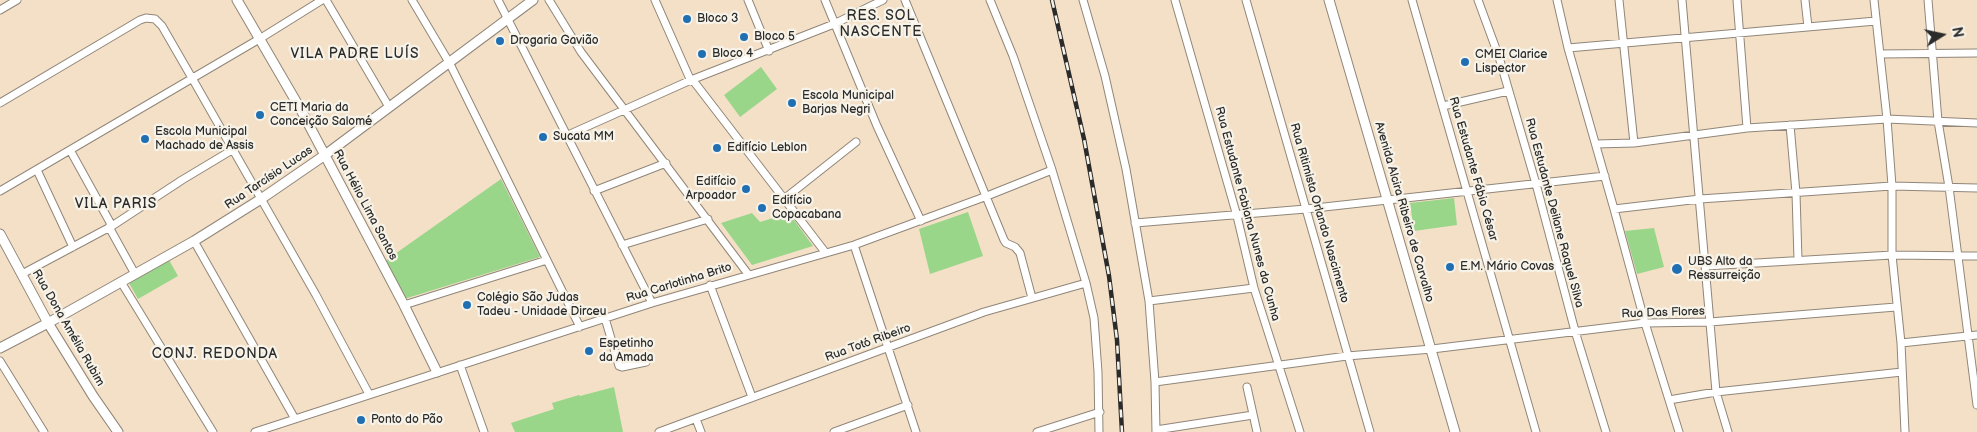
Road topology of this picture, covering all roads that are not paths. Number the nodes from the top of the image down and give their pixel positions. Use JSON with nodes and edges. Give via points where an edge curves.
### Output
{"nodes":[{"id":1,"x":17,"y":0,"type":"edge"},
{"id":2,"x":237,"y":0,"type":"edge"},
{"id":3,"x":322,"y":0,"type":"edge"},
{"id":4,"x":326,"y":0,"type":"edge"},
{"id":5,"x":412,"y":0,"type":"edge"},
{"id":6,"x":498,"y":0,"type":"edge"},
{"id":7,"x":533,"y":0,"type":"edge"},
{"id":8,"x":549,"y":0,"type":"edge"},
{"id":9,"x":655,"y":0,"type":"edge"},
{"id":10,"x":748,"y":0,"type":"edge"},
{"id":11,"x":825,"y":0,"type":"edge"},
{"id":12,"x":883,"y":0,"type":"edge"},
{"id":13,"x":905,"y":0,"type":"edge"},
{"id":14,"x":990,"y":0,"type":"edge"},
{"id":15,"x":1083,"y":0,"type":"edge"},
{"id":16,"x":1175,"y":0,"type":"edge"},
{"id":17,"x":1246,"y":0,"type":"edge"},
{"id":18,"x":1328,"y":0,"type":"edge"},
{"id":19,"x":1412,"y":0,"type":"edge"},
{"id":20,"x":1478,"y":0,"type":"edge"},
{"id":21,"x":1557,"y":0,"type":"edge"},
{"id":22,"x":1619,"y":0,"type":"edge"},
{"id":23,"x":1682,"y":0,"type":"edge"},
{"id":24,"x":1737,"y":0,"type":"edge"},
{"id":25,"x":1805,"y":0,"type":"edge"},
{"id":26,"x":1874,"y":0,"type":"edge"},
{"id":27,"x":1928,"y":0,"type":"edge"},
{"id":28,"x":0,"y":10,"type":"edge"},
{"id":29,"x":508,"y":18,"type":"junction"},
{"id":30,"x":1876,"y":21,"type":"junction"},
{"id":31,"x":834,"y":24,"type":"junction"},
{"id":32,"x":1808,"y":27,"type":"junction"},
{"id":33,"x":1739,"y":33,"type":"junction"},
{"id":34,"x":260,"y":38,"type":"junction"},
{"id":35,"x":1686,"y":38,"type":"junction"},
{"id":36,"x":1623,"y":43,"type":"junction"},
{"id":37,"x":1568,"y":48,"type":"junction"},
{"id":38,"x":769,"y":51,"type":"junction"},
{"id":39,"x":1934,"y":53,"type":"junction"},
{"id":40,"x":1880,"y":54,"type":"junction"},
{"id":41,"x":1977,"y":54,"type":"edge"},
{"id":42,"x":450,"y":64,"type":"junction"},
{"id":43,"x":192,"y":78,"type":"junction"},
{"id":44,"x":692,"y":80,"type":"junction"},
{"id":45,"x":1508,"y":90,"type":"junction"},
{"id":46,"x":0,"y":103,"type":"edge"},
{"id":47,"x":1443,"y":106,"type":"junction"},
{"id":48,"x":389,"y":107,"type":"junction"},
{"id":49,"x":624,"y":110,"type":"junction"},
{"id":50,"x":1887,"y":119,"type":"junction"},
{"id":51,"x":1938,"y":121,"type":"junction"},
{"id":52,"x":1977,"y":122,"type":"edge"},
{"id":53,"x":1790,"y":125,"type":"junction"},
{"id":54,"x":1747,"y":128,"type":"junction"},
{"id":55,"x":568,"y":135,"type":"junction"},
{"id":56,"x":1694,"y":136,"type":"junction"},
{"id":57,"x":856,"y":142,"type":"dead end"},
{"id":58,"x":1634,"y":143,"type":"junction"},
{"id":59,"x":1596,"y":144,"type":"junction"},
{"id":60,"x":70,"y":150,"type":"junction"},
{"id":61,"x":232,"y":150,"type":"junction"},
{"id":62,"x":325,"y":155,"type":"junction"},
{"id":63,"x":666,"y":163,"type":"junction"},
{"id":64,"x":36,"y":170,"type":"junction"},
{"id":65,"x":1052,"y":170,"type":"junction"},
{"id":66,"x":1605,"y":176,"type":"junction"},
{"id":67,"x":1536,"y":184,"type":"junction"},
{"id":68,"x":1892,"y":186,"type":"junction"},
{"id":69,"x":1949,"y":187,"type":"junction"},
{"id":70,"x":1977,"y":188,"type":"edge"},
{"id":71,"x":594,"y":190,"type":"junction"},
{"id":72,"x":0,"y":191,"type":"edge"},
{"id":73,"x":1468,"y":191,"type":"junction"},
{"id":74,"x":1796,"y":192,"type":"junction"},
{"id":75,"x":988,"y":196,"type":"junction"},
{"id":76,"x":261,"y":199,"type":"junction"},
{"id":77,"x":784,"y":199,"type":"junction"},
{"id":78,"x":1700,"y":199,"type":"junction"},
{"id":79,"x":1388,"y":201,"type":"junction"},
{"id":80,"x":1306,"y":209,"type":"junction"},
{"id":81,"x":1614,"y":209,"type":"junction"},
{"id":82,"x":1237,"y":216,"type":"junction"},
{"id":83,"x":708,"y":219,"type":"junction"},
{"id":84,"x":921,"y":221,"type":"junction"},
{"id":85,"x":1135,"y":223,"type":"junction"},
{"id":86,"x":111,"y":227,"type":"junction"},
{"id":87,"x":0,"y":234,"type":"edge"},
{"id":88,"x":194,"y":241,"type":"junction"},
{"id":89,"x":622,"y":245,"type":"junction"},
{"id":90,"x":854,"y":245,"type":"junction"},
{"id":91,"x":73,"y":247,"type":"junction"},
{"id":92,"x":825,"y":252,"type":"junction"},
{"id":93,"x":1892,"y":255,"type":"junction"},
{"id":94,"x":1958,"y":255,"type":"junction"},
{"id":95,"x":1977,"y":256,"type":"edge"},
{"id":96,"x":547,"y":260,"type":"junction"},
{"id":97,"x":1798,"y":260,"type":"junction"},
{"id":98,"x":1706,"y":266,"type":"junction"},
{"id":99,"x":22,"y":274,"type":"junction"},
{"id":100,"x":135,"y":274,"type":"junction"},
{"id":101,"x":748,"y":274,"type":"junction"},
{"id":102,"x":121,"y":282,"type":"junction"},
{"id":103,"x":1086,"y":282,"type":"junction"},
{"id":104,"x":710,"y":285,"type":"junction"},
{"id":105,"x":1254,"y":288,"type":"junction"},
{"id":106,"x":1032,"y":298,"type":"junction"},
{"id":107,"x":1149,"y":301,"type":"junction"},
{"id":108,"x":652,"y":303,"type":"junction"},
{"id":109,"x":404,"y":305,"type":"junction"},
{"id":110,"x":1896,"y":307,"type":"junction"},
{"id":111,"x":605,"y":318,"type":"junction"},
{"id":112,"x":1710,"y":322,"type":"junction"},
{"id":113,"x":48,"y":323,"type":"junction"},
{"id":114,"x":1645,"y":323,"type":"junction"},
{"id":115,"x":580,"y":326,"type":"junction"},
{"id":116,"x":1575,"y":331,"type":"junction"},
{"id":117,"x":1977,"y":335,"type":"edge"},
{"id":118,"x":1968,"y":336,"type":"junction"},
{"id":119,"x":1510,"y":338,"type":"junction"},
{"id":120,"x":1901,"y":342,"type":"junction"},
{"id":121,"x":888,"y":347,"type":"junction"},
{"id":122,"x":0,"y":348,"type":"edge"},
{"id":123,"x":1432,"y":349,"type":"junction"},
{"id":124,"x":1347,"y":356,"type":"junction"},
{"id":125,"x":0,"y":361,"type":"edge"},
{"id":126,"x":646,"y":362,"type":"dead end"},
{"id":127,"x":460,"y":365,"type":"junction"},
{"id":128,"x":1278,"y":365,"type":"junction"},
{"id":129,"x":437,"y":372,"type":"junction"},
{"id":130,"x":1902,"y":372,"type":"junction"},
{"id":131,"x":1975,"y":375,"type":"edge"},
{"id":132,"x":1155,"y":382,"type":"junction"},
{"id":133,"x":1247,"y":387,"type":"dead end"},
{"id":134,"x":1716,"y":392,"type":"junction"},
{"id":135,"x":369,"y":394,"type":"junction"},
{"id":136,"x":752,"y":397,"type":"junction"},
{"id":137,"x":1669,"y":400,"type":"junction"},
{"id":138,"x":908,"y":405,"type":"junction"},
{"id":139,"x":1977,"y":405,"type":"edge"},
{"id":140,"x":1100,"y":412,"type":"junction"},
{"id":141,"x":1254,"y":415,"type":"junction"},
{"id":142,"x":295,"y":419,"type":"junction"},
{"id":143,"x":696,"y":419,"type":"junction"},
{"id":144,"x":266,"y":430,"type":"edge"},
{"id":145,"x":1156,"y":431,"type":"edge"},
{"id":146,"x":44,"y":432,"type":"edge"},
{"id":147,"x":118,"y":432,"type":"edge"},
{"id":148,"x":213,"y":432,"type":"edge"},
{"id":149,"x":255,"y":432,"type":"edge"},
{"id":150,"x":484,"y":432,"type":"edge"},
{"id":151,"x":659,"y":432,"type":"edge"},
{"id":152,"x":700,"y":432,"type":"edge"},
{"id":153,"x":834,"y":432,"type":"edge"},
{"id":154,"x":916,"y":432,"type":"edge"},
{"id":155,"x":1037,"y":432,"type":"edge"},
{"id":156,"x":1099,"y":432,"type":"edge"},
{"id":157,"x":1257,"y":432,"type":"edge"},
{"id":158,"x":1300,"y":432,"type":"edge"},
{"id":159,"x":1370,"y":432,"type":"edge"},
{"id":160,"x":1455,"y":432,"type":"edge"},
{"id":161,"x":1536,"y":432,"type":"edge"},
{"id":162,"x":1606,"y":432,"type":"edge"},
{"id":163,"x":1679,"y":432,"type":"edge"},
{"id":164,"x":1728,"y":432,"type":"edge"},
{"id":165,"x":1905,"y":432,"type":"edge"}],
"edges":[{"from":1,"to":28,"type":"street"},
{"from":2,"to":34,"type":"street","name":"Rua Hélio Lima Santos"},
{"from":3,"to":34,"type":"street"},
{"from":4,"to":48,"type":"street"},
{"from":5,"to":42,"type":"street"},
{"from":6,"to":29,"type":"street"},
{"from":7,"to":29,"type":"street","name":"Rua Tarcísio Lucas"},
{"from":8,"to":49,"type":"street","via":[[581,52]]},
{"from":9,"to":44,"type":"street"},
{"from":10,"to":38,"type":"street"},
{"from":11,"to":31,"type":"street"},
{"from":12,"to":31,"type":"street"},
{"from":13,"to":75,"type":"street"},
{"from":14,"to":65,"type":"street"},
{"from":15,"to":85,"type":"street","via":[[1105,76]]},
{"from":16,"to":82,"type":"street","name":"Rua Estudante Fabiana Nunes da Cunha"},
{"from":17,"to":80,"type":"street","name":"Rua Ritimista Orlando Nascimento"},
{"from":18,"to":79,"type":"street","name":"Avenida Alcira Ribeiro de Carvalho"},
{"from":19,"to":47,"type":"street","name":"Rua Estudante Fábio César"},
{"from":20,"to":45,"type":"street","name":"Rua Estudante Deilane Raquel Silva"},
{"from":21,"to":37,"type":"street"},
{"from":22,"to":36,"type":"street"},
{"from":23,"to":35,"type":"street"},
{"from":24,"to":33,"type":"street"},
{"from":25,"to":32,"type":"street"},
{"from":26,"to":30,"type":"street"},
{"from":27,"to":39,"type":"street"},
{"from":29,"to":42,"type":"street","name":"Rua Tarcísio Lucas"},
{"from":29,"to":55,"type":"street"},
{"from":30,"to":32,"type":"street"},
{"from":30,"to":40,"type":"street"},
{"from":31,"to":38,"type":"street"},
{"from":31,"to":84,"type":"street"},
{"from":32,"to":33,"type":"street"},
{"from":33,"to":35,"type":"street"},
{"from":33,"to":54,"type":"street"},
{"from":34,"to":43,"type":"street"},
{"from":34,"to":62,"type":"street","name":"Rua Hélio Lima Santos"},
{"from":35,"to":36,"type":"street"},
{"from":35,"to":56,"type":"street"},
{"from":36,"to":37,"type":"street"},
{"from":36,"to":58,"type":"street"},
{"from":37,"to":59,"type":"street"},
{"from":38,"to":44,"type":"street"},
{"from":39,"to":40,"type":"street"},
{"from":39,"to":41,"type":"street"},
{"from":39,"to":51,"type":"street"},
{"from":40,"to":50,"type":"street"},
{"from":42,"to":48,"type":"street","name":"Rua Tarcísio Lucas"},
{"from":42,"to":96,"type":"street"},
{"from":43,"to":46,"type":"street","via":[[160,23],[151,18],[140,20]]},
{"from":43,"to":60,"type":"street"},
{"from":43,"to":61,"type":"street"},
{"from":44,"to":49,"type":"street"},
{"from":44,"to":77,"type":"street"},
{"from":45,"to":47,"type":"street"},
{"from":45,"to":67,"type":"street","name":"Rua Estudante Deilane Raquel Silva"},
{"from":47,"to":73,"type":"street","name":"Rua Estudante Fábio César"},
{"from":48,"to":62,"type":"street","name":"Rua Tarcísio Lucas"},
{"from":49,"to":55,"type":"street"},
{"from":49,"to":63,"type":"street"},
{"from":50,"to":51,"type":"street"},
{"from":50,"to":53,"type":"street"},
{"from":50,"to":68,"type":"street"},
{"from":51,"to":52,"type":"street"},
{"from":51,"to":69,"type":"street"},
{"from":53,"to":54,"type":"street"},
{"from":53,"to":74,"type":"street"},
{"from":54,"to":56,"type":"street"},
{"from":55,"to":71,"type":"street"},
{"from":56,"to":58,"type":"street"},
{"from":56,"to":78,"type":"street"},
{"from":57,"to":77,"type":"street"},
{"from":58,"to":59,"type":"street"},
{"from":59,"to":66,"type":"street"},
{"from":60,"to":64,"type":"street"},
{"from":60,"to":86,"type":"street"},
{"from":61,"to":76,"type":"street"},
{"from":61,"to":86,"type":"street"},
{"from":62,"to":76,"type":"street","name":"Rua Tarcísio Lucas"},
{"from":62,"to":109,"type":"street","name":"Rua Hélio Lima Santos"},
{"from":63,"to":71,"type":"street"},
{"from":63,"to":83,"type":"street"},
{"from":64,"to":72,"type":"street"},
{"from":64,"to":91,"type":"street"},
{"from":65,"to":75,"type":"street","name":"Rua Carlotinha Brito"},
{"from":65,"to":103,"type":"street"},
{"from":66,"to":67,"type":"street"},
{"from":66,"to":81,"type":"street"},
{"from":67,"to":73,"type":"street"},
{"from":67,"to":116,"type":"street","name":"Rua Estudante Deilane Raquel Silva"},
{"from":68,"to":69,"type":"street"},
{"from":68,"to":74,"type":"street"},
{"from":68,"to":93,"type":"street"},
{"from":69,"to":70,"type":"street"},
{"from":69,"to":94,"type":"street"},
{"from":71,"to":89,"type":"street"},
{"from":73,"to":79,"type":"street"},
{"from":73,"to":119,"type":"street","name":"Rua Estudante Fábio César"},
{"from":74,"to":78,"type":"street"},
{"from":74,"to":97,"type":"street"},
{"from":75,"to":84,"type":"street","name":"Rua Carlotinha Brito"},
{"from":75,"to":106,"type":"street","via":[[1005,242],[1020,252]]},
{"from":76,"to":88,"type":"street","name":"Rua Tarcísio Lucas"},
{"from":76,"to":135,"type":"street"},
{"from":77,"to":92,"type":"street"},
{"from":78,"to":81,"type":"street"},
{"from":78,"to":98,"type":"street"},
{"from":79,"to":80,"type":"street"},
{"from":79,"to":123,"type":"street","name":"Avenida Alcira Ribeiro de Carvalho"},
{"from":80,"to":82,"type":"street"},
{"from":80,"to":124,"type":"street","name":"Rua Ritimista Orlando Nascimento"},
{"from":81,"to":114,"type":"street"},
{"from":82,"to":85,"type":"street"},
{"from":82,"to":105,"type":"street","name":"Rua Estudante Fabiana Nunes da Cunha"},
{"from":83,"to":89,"type":"street"},
{"from":83,"to":101,"type":"street"},
{"from":84,"to":90,"type":"street","name":"Rua Carlotinha Brito"},
{"from":85,"to":107,"type":"street"},
{"from":86,"to":91,"type":"street"},
{"from":86,"to":100,"type":"street"},
{"from":87,"to":99,"type":"street","name":"Rua Dona Amélia Rubim"},
{"from":88,"to":100,"type":"street","name":"Rua Tarcísio Lucas"},
{"from":88,"to":142,"type":"street"},
{"from":89,"to":108,"type":"street"},
{"from":90,"to":92,"type":"street","name":"Rua Carlotinha Brito"},
{"from":90,"to":121,"type":"street"},
{"from":91,"to":99,"type":"street"},
{"from":92,"to":101,"type":"street","name":"Rua Carlotinha Brito"},
{"from":93,"to":94,"type":"street"},
{"from":93,"to":97,"type":"street"},
{"from":93,"to":110,"type":"street"},
{"from":94,"to":95,"type":"street"},
{"from":94,"to":118,"type":"street"},
{"from":96,"to":109,"type":"street"},
{"from":96,"to":115,"type":"street"},
{"from":97,"to":98,"type":"street"},
{"from":98,"to":112,"type":"street"},
{"from":99,"to":113,"type":"street","name":"Rua Dona Amélia Rubim"},
{"from":100,"to":102,"type":"street","name":"Rua Tarcísio Lucas"},
{"from":101,"to":104,"type":"street","name":"Rua Carlotinha Brito"},
{"from":102,"to":113,"type":"street","name":"Rua Tarcísio Lucas"},
{"from":102,"to":148,"type":"street"},
{"from":103,"to":106,"type":"street","name":"Rua Totó Ribeiro"},
{"from":103,"to":140,"type":"street","via":[[1094,318]]},
{"from":104,"to":108,"type":"street","name":"Rua Carlotinha Brito"},
{"from":104,"to":136,"type":"street"},
{"from":105,"to":107,"type":"street"},
{"from":105,"to":128,"type":"street","name":"Rua Estudante Fabiana Nunes da Cunha"},
{"from":106,"to":121,"type":"street","name":"Rua Totó Ribeiro"},
{"from":107,"to":132,"type":"street"},
{"from":108,"to":111,"type":"street","name":"Rua Carlotinha Brito"},
{"from":109,"to":129,"type":"street","name":"Rua Hélio Lima Santos"},
{"from":110,"to":112,"type":"street","name":"Rua Das Flores"},
{"from":110,"to":120,"type":"street"},
{"from":111,"to":115,"type":"street","name":"Rua Carlotinha Brito"},
{"from":111,"to":126,"type":"street","via":[[619,366]]},
{"from":112,"to":114,"type":"street","name":"Rua Das Flores"},
{"from":112,"to":134,"type":"street"},
{"from":113,"to":122,"type":"street","name":"Rua Tarcísio Lucas"},
{"from":113,"to":147,"type":"street","name":"Rua Dona Amélia Rubim"},
{"from":114,"to":116,"type":"street","name":"Rua Das Flores"},
{"from":114,"to":137,"type":"street"},
{"from":115,"to":127,"type":"street","name":"Rua Carlotinha Brito"},
{"from":116,"to":119,"type":"street","name":"Rua Das Flores"},
{"from":116,"to":162,"type":"street","name":"Rua Estudante Deilane Raquel Silva"},
{"from":117,"to":118,"type":"street"},
{"from":118,"to":120,"type":"street"},
{"from":118,"to":131,"type":"street"},
{"from":119,"to":123,"type":"street","name":"Rua Das Flores"},
{"from":119,"to":161,"type":"street","name":"Rua Estudante Fábio César"},
{"from":120,"to":130,"type":"street"},
{"from":121,"to":136,"type":"street","name":"Rua Totó Ribeiro"},
{"from":121,"to":138,"type":"street"},
{"from":123,"to":124,"type":"street","name":"Rua Das Flores"},
{"from":123,"to":160,"type":"street","name":"Avenida Alcira Ribeiro de Carvalho"},
{"from":124,"to":128,"type":"street","name":"Rua Das Flores"},
{"from":124,"to":159,"type":"street","name":"Rua Ritimista Orlando Nascimento"},
{"from":125,"to":146,"type":"street"},
{"from":127,"to":129,"type":"street","name":"Rua Carlotinha Brito"},
{"from":127,"to":150,"type":"street"},
{"from":128,"to":132,"type":"street","name":"Rua Das Flores"},
{"from":128,"to":158,"type":"street","name":"Rua Estudante Fabiana Nunes da Cunha"},
{"from":129,"to":135,"type":"street","name":"Rua Carlotinha Brito"},
{"from":130,"to":134,"type":"street"},
{"from":130,"to":165,"type":"street"},
{"from":131,"to":139,"type":"street"},
{"from":132,"to":145,"type":"street"},
{"from":133,"to":141,"type":"street"},
{"from":134,"to":137,"type":"street"},
{"from":134,"to":164,"type":"street"},
{"from":135,"to":142,"type":"street","name":"Rua Carlotinha Brito"},
{"from":136,"to":143,"type":"street","name":"Rua Totó Ribeiro"},
{"from":137,"to":163,"type":"street"},
{"from":138,"to":153,"type":"street"},
{"from":138,"to":154,"type":"street"},
{"from":140,"to":155,"type":"street"},
{"from":140,"to":156,"type":"street"},
{"from":141,"to":145,"type":"street"},
{"from":141,"to":157,"type":"street"},
{"from":142,"to":144,"type":"street","name":"Rua Carlotinha Brito"},
{"from":143,"to":151,"type":"street","name":"Rua Totó Ribeiro"},
{"from":143,"to":152,"type":"street"},
{"from":144,"to":149,"type":"street","name":"Rua Carlotinha Brito"}]}
